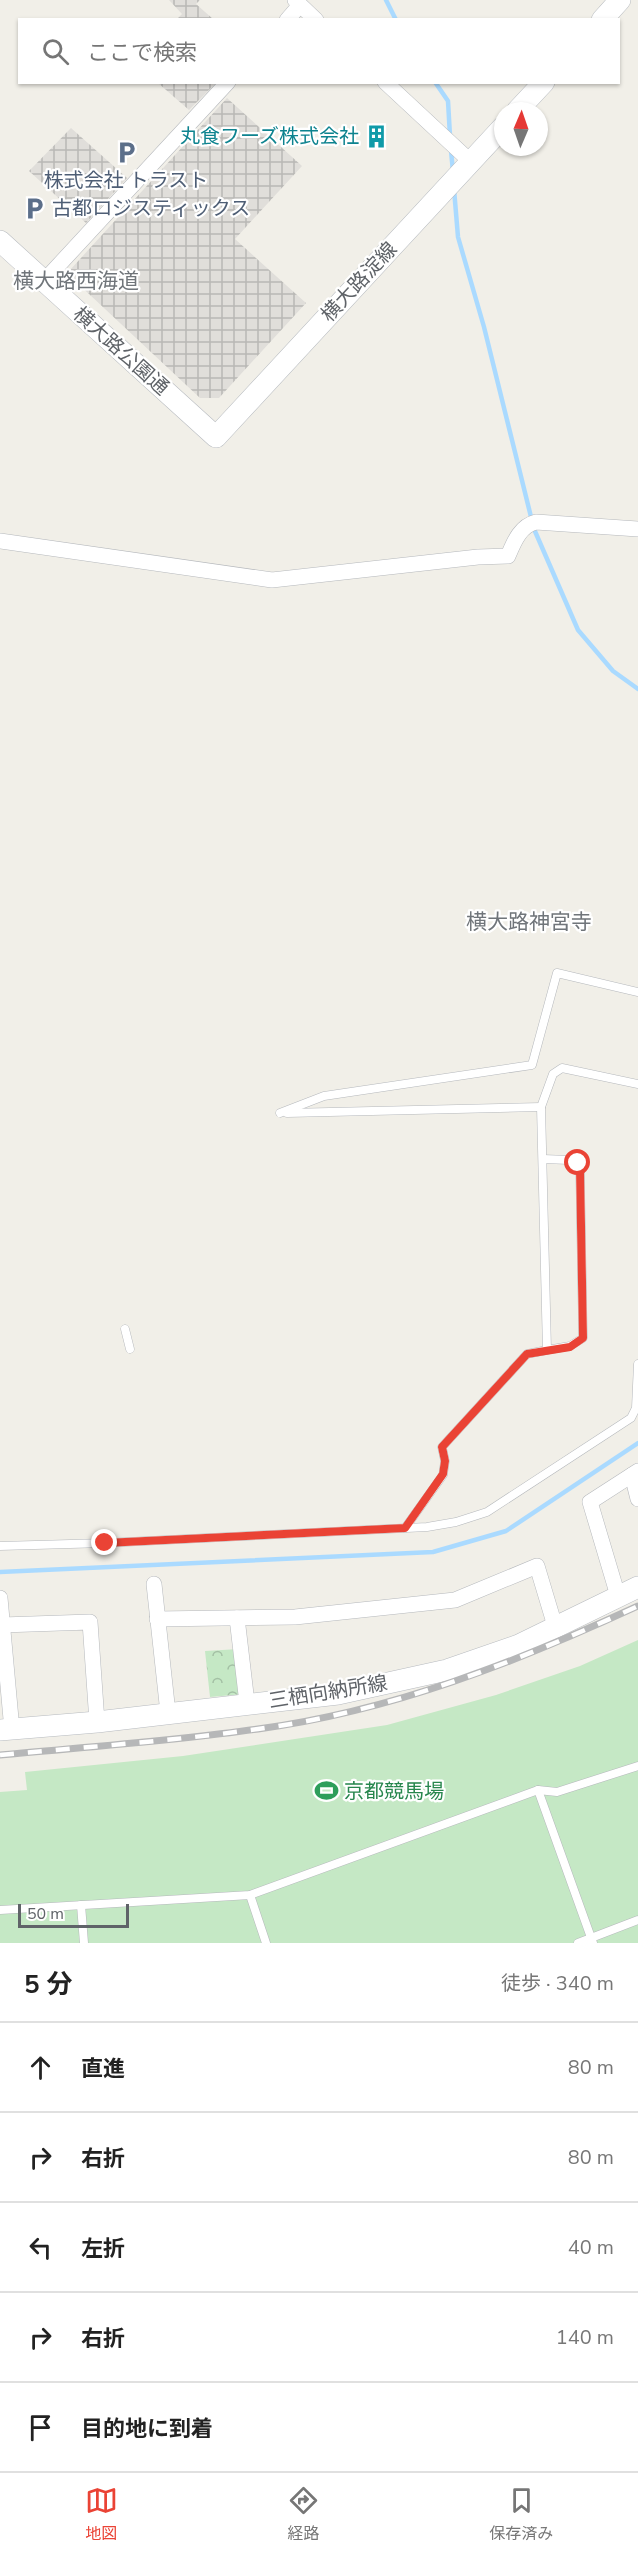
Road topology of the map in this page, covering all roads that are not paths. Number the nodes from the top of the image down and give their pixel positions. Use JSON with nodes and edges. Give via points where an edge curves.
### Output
{"nodes":[{"id":1,"x":620,"y":0,"type":"edge"},
{"id":2,"x":298,"y":2,"type":"edge"},
{"id":3,"x":288,"y":18,"type":"edge"},
{"id":4,"x":314,"y":18,"type":"edge"},
{"id":5,"x":604,"y":18,"type":"edge"},
{"id":6,"x":226,"y":84,"type":"edge"},
{"id":7,"x":387,"y":84,"type":"edge"},
{"id":8,"x":542,"y":84,"type":"edge"},
{"id":9,"x":526,"y":102,"type":"edge"},
{"id":10,"x":494,"y":137,"type":"edge"},
{"id":11,"x":471,"y":162,"type":"junction"},
{"id":12,"x":0,"y":241,"type":"edge"},
{"id":13,"x":44,"y":281,"type":"junction"},
{"id":14,"x":216,"y":437,"type":"joint"},
{"id":15,"x":638,"y":529,"type":"edge"},
{"id":16,"x":0,"y":541,"type":"edge"},
{"id":17,"x":638,"y":992,"type":"edge"},
{"id":18,"x":638,"y":1084,"type":"edge"},
{"id":19,"x":542,"y":1107,"type":"junction"},
{"id":20,"x":543,"y":1159,"type":"junction"},
{"id":21,"x":125,"y":1329,"type":"dead end"},
{"id":22,"x":130,"y":1348,"type":"dead end"},
{"id":23,"x":547,"y":1350,"type":"junction"},
{"id":24,"x":638,"y":1365,"type":"edge"},
{"id":25,"x":635,"y":1473,"type":"edge"},
{"id":26,"x":638,"y":1499,"type":"edge"},
{"id":27,"x":405,"y":1528,"type":"junction"},
{"id":28,"x":0,"y":1546,"type":"edge"},
{"id":29,"x":154,"y":1584,"type":"dead end"},
{"id":30,"x":638,"y":1587,"type":"edge"},
{"id":31,"x":618,"y":1596,"type":"junction"},
{"id":32,"x":0,"y":1598,"type":"edge"},
{"id":33,"x":237,"y":1618,"type":"junction"},
{"id":34,"x":158,"y":1619,"type":"junction"},
{"id":35,"x":2,"y":1625,"type":"junction"},
{"id":36,"x":555,"y":1626,"type":"junction"},
{"id":37,"x":247,"y":1704,"type":"junction"},
{"id":38,"x":168,"y":1713,"type":"junction"},
{"id":39,"x":97,"y":1722,"type":"junction"},
{"id":40,"x":6,"y":1730,"type":"edge"},
{"id":41,"x":638,"y":1766,"type":"edge"},
{"id":42,"x":538,"y":1790,"type":"junction"},
{"id":43,"x":250,"y":1895,"type":"junction"},
{"id":44,"x":81,"y":1905,"type":"junction"},
{"id":45,"x":0,"y":1910,"type":"edge"},
{"id":46,"x":638,"y":1920,"type":"edge"},
{"id":47,"x":593,"y":1941,"type":"edge"},
{"id":48,"x":84,"y":1943,"type":"edge"},
{"id":49,"x":266,"y":1943,"type":"edge"},
{"id":50,"x":578,"y":1943,"type":"edge"}],
"edges":[{"from":1,"to":5,"type":"street"},
{"from":2,"to":3,"type":"street"},
{"from":2,"to":4,"type":"street"},
{"from":6,"to":13,"type":"street"},
{"from":7,"to":11,"type":"street"},
{"from":8,"to":9,"type":"street"},
{"from":10,"to":11,"type":"street","name":"横大路淀線"},
{"from":11,"to":14,"type":"street","name":"横大路淀線"},
{"from":12,"to":13,"type":"street","name":"横大路公園通"},
{"from":13,"to":14,"type":"street","name":"横大路公園通"},
{"from":15,"to":16,"type":"street","via":[[532,523],[520,531],[508,556],[272,580]]},
{"from":17,"to":19,"type":"lane","via":[[557,973],[532,1065],[324,1096],[280,1113]]},
{"from":18,"to":19,"type":"lane","via":[[562,1068],[553,1074]]},
{"from":19,"to":20,"type":"lane"},
{"from":20,"to":23,"type":"lane"},
{"from":20,"to":23,"type":"lane","via":[[569,1160],[578,1163],[580,1169],[583,1338],[570,1347]]},
{"from":21,"to":22,"type":"lane"},
{"from":23,"to":27,"type":"lane","via":[[527,1354],[442,1447],[443,1474]]},
{"from":24,"to":27,"type":"lane","via":[[632,1418],[487,1512],[456,1522]]},
{"from":25,"to":26,"type":"street"},
{"from":25,"to":31,"type":"street","via":[[590,1502]]},
{"from":27,"to":28,"type":"lane"},
{"from":29,"to":34,"type":"street"},
{"from":30,"to":31,"type":"street","name":"三栖向納所線"},
{"from":31,"to":36,"type":"street","name":"三栖向納所線"},
{"from":32,"to":35,"type":"street"},
{"from":33,"to":34,"type":"street"},
{"from":33,"to":36,"type":"street","via":[[295,1617],[455,1600],[537,1566]]},
{"from":33,"to":37,"type":"street"},
{"from":34,"to":38,"type":"street"},
{"from":35,"to":39,"type":"street","via":[[90,1622]]},
{"from":35,"to":40,"type":"street"},
{"from":36,"to":37,"type":"street","name":"三栖向納所線","via":[[519,1645],[447,1670],[338,1694]]},
{"from":37,"to":38,"type":"street","name":"三栖向納所線"},
{"from":38,"to":39,"type":"street","name":"三栖向納所線"},
{"from":39,"to":40,"type":"street","name":"三栖向納所線"},
{"from":41,"to":42,"type":"lane","via":[[557,1792]]},
{"from":42,"to":43,"type":"lane"},
{"from":42,"to":47,"type":"lane"},
{"from":43,"to":44,"type":"lane"},
{"from":43,"to":49,"type":"lane"},
{"from":44,"to":45,"type":"lane"},
{"from":44,"to":48,"type":"lane"},
{"from":46,"to":47,"type":"lane"},
{"from":47,"to":50,"type":"lane"}]}
